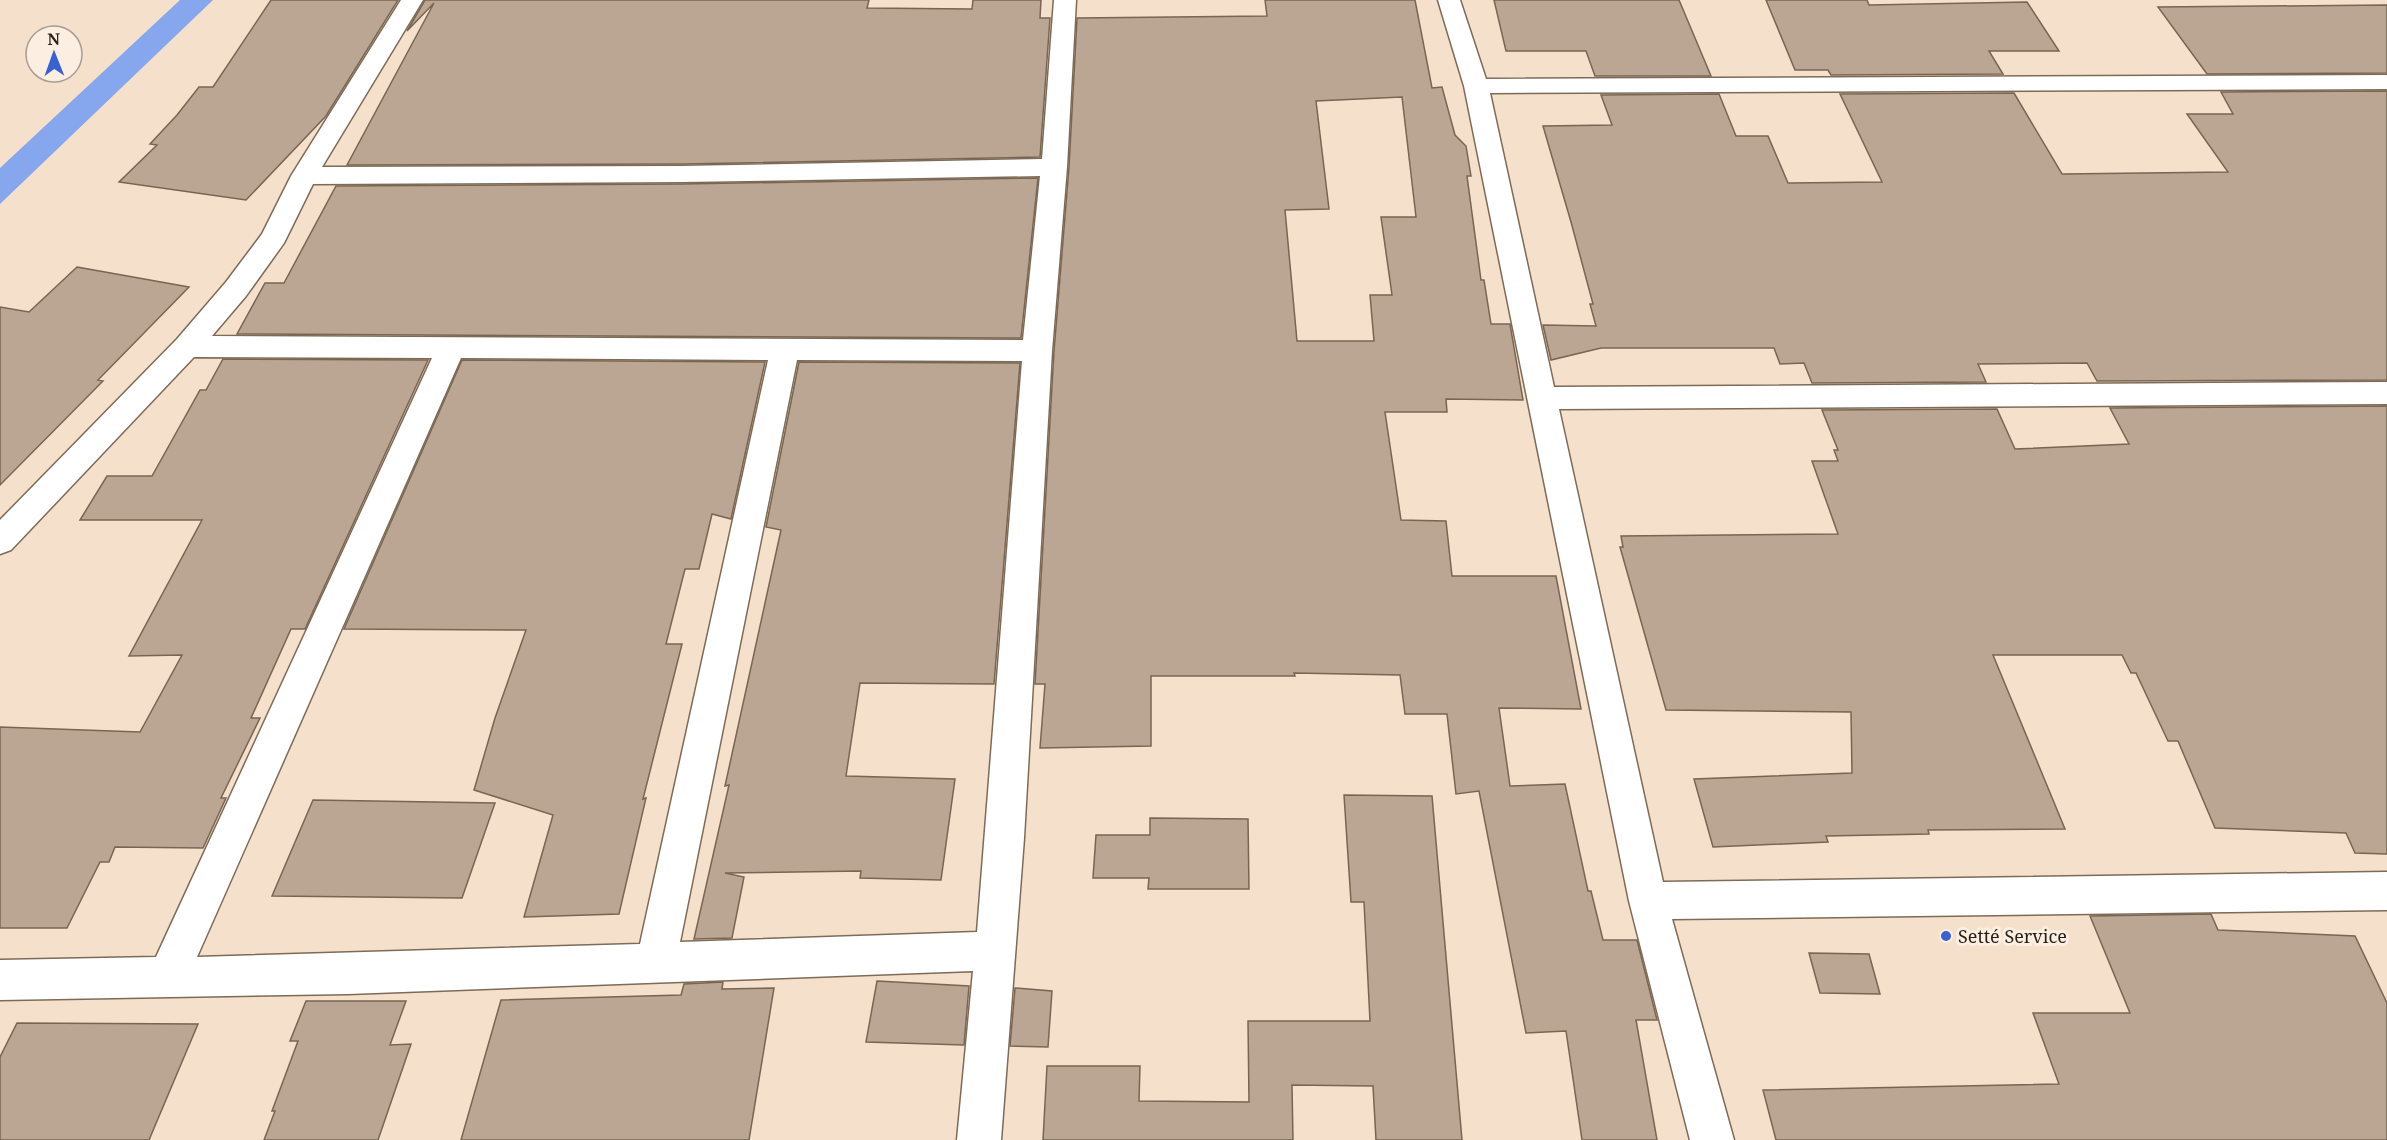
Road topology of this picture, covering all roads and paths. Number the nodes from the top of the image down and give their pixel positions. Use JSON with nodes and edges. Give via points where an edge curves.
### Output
{"nodes":[{"id":1,"x":412,"y":0,"type":"edge"},
{"id":2,"x":1065,"y":0,"type":"edge"},
{"id":3,"x":1449,"y":0,"type":"edge"},
{"id":4,"x":2387,"y":82,"type":"edge"},
{"id":5,"x":1476,"y":86,"type":"junction"},
{"id":6,"x":1054,"y":167,"type":"junction"},
{"id":7,"x":304,"y":176,"type":"junction"},
{"id":8,"x":187,"y":346,"type":"junction"},
{"id":9,"x":451,"y":348,"type":"junction"},
{"id":10,"x":785,"y":349,"type":"junction"},
{"id":11,"x":1037,"y":351,"type":"junction"},
{"id":12,"x":2387,"y":393,"type":"edge"},
{"id":13,"x":1541,"y":398,"type":"junction"},
{"id":14,"x":0,"y":541,"type":"edge"},
{"id":15,"x":2387,"y":891,"type":"edge"},
{"id":16,"x":1648,"y":900,"type":"junction"},
{"id":17,"x":995,"y":951,"type":"junction"},
{"id":18,"x":656,"y":963,"type":"junction"},
{"id":19,"x":168,"y":978,"type":"junction"},
{"id":20,"x":0,"y":980,"type":"edge"},
{"id":21,"x":980,"y":1140,"type":"edge"},
{"id":22,"x":1712,"y":1140,"type":"edge"}],
"edges":[{"from":1,"to":7,"type":"street"},
{"from":2,"to":6,"type":"street"},
{"from":3,"to":5,"type":"street"},
{"from":4,"to":5,"type":"street"},
{"from":5,"to":13,"type":"street"},
{"from":6,"to":7,"type":"street"},
{"from":6,"to":11,"type":"street"},
{"from":7,"to":8,"type":"street","via":[[274,237]]},
{"from":8,"to":9,"type":"street"},
{"from":8,"to":14,"type":"street"},
{"from":9,"to":10,"type":"street"},
{"from":9,"to":19,"type":"street"},
{"from":10,"to":11,"type":"street"},
{"from":10,"to":18,"type":"street"},
{"from":11,"to":17,"type":"street"},
{"from":12,"to":13,"type":"street"},
{"from":13,"to":16,"type":"street"},
{"from":15,"to":16,"type":"street"},
{"from":16,"to":22,"type":"street"},
{"from":17,"to":18,"type":"street"},
{"from":17,"to":21,"type":"street"},
{"from":18,"to":19,"type":"street"},
{"from":19,"to":20,"type":"street"}]}
